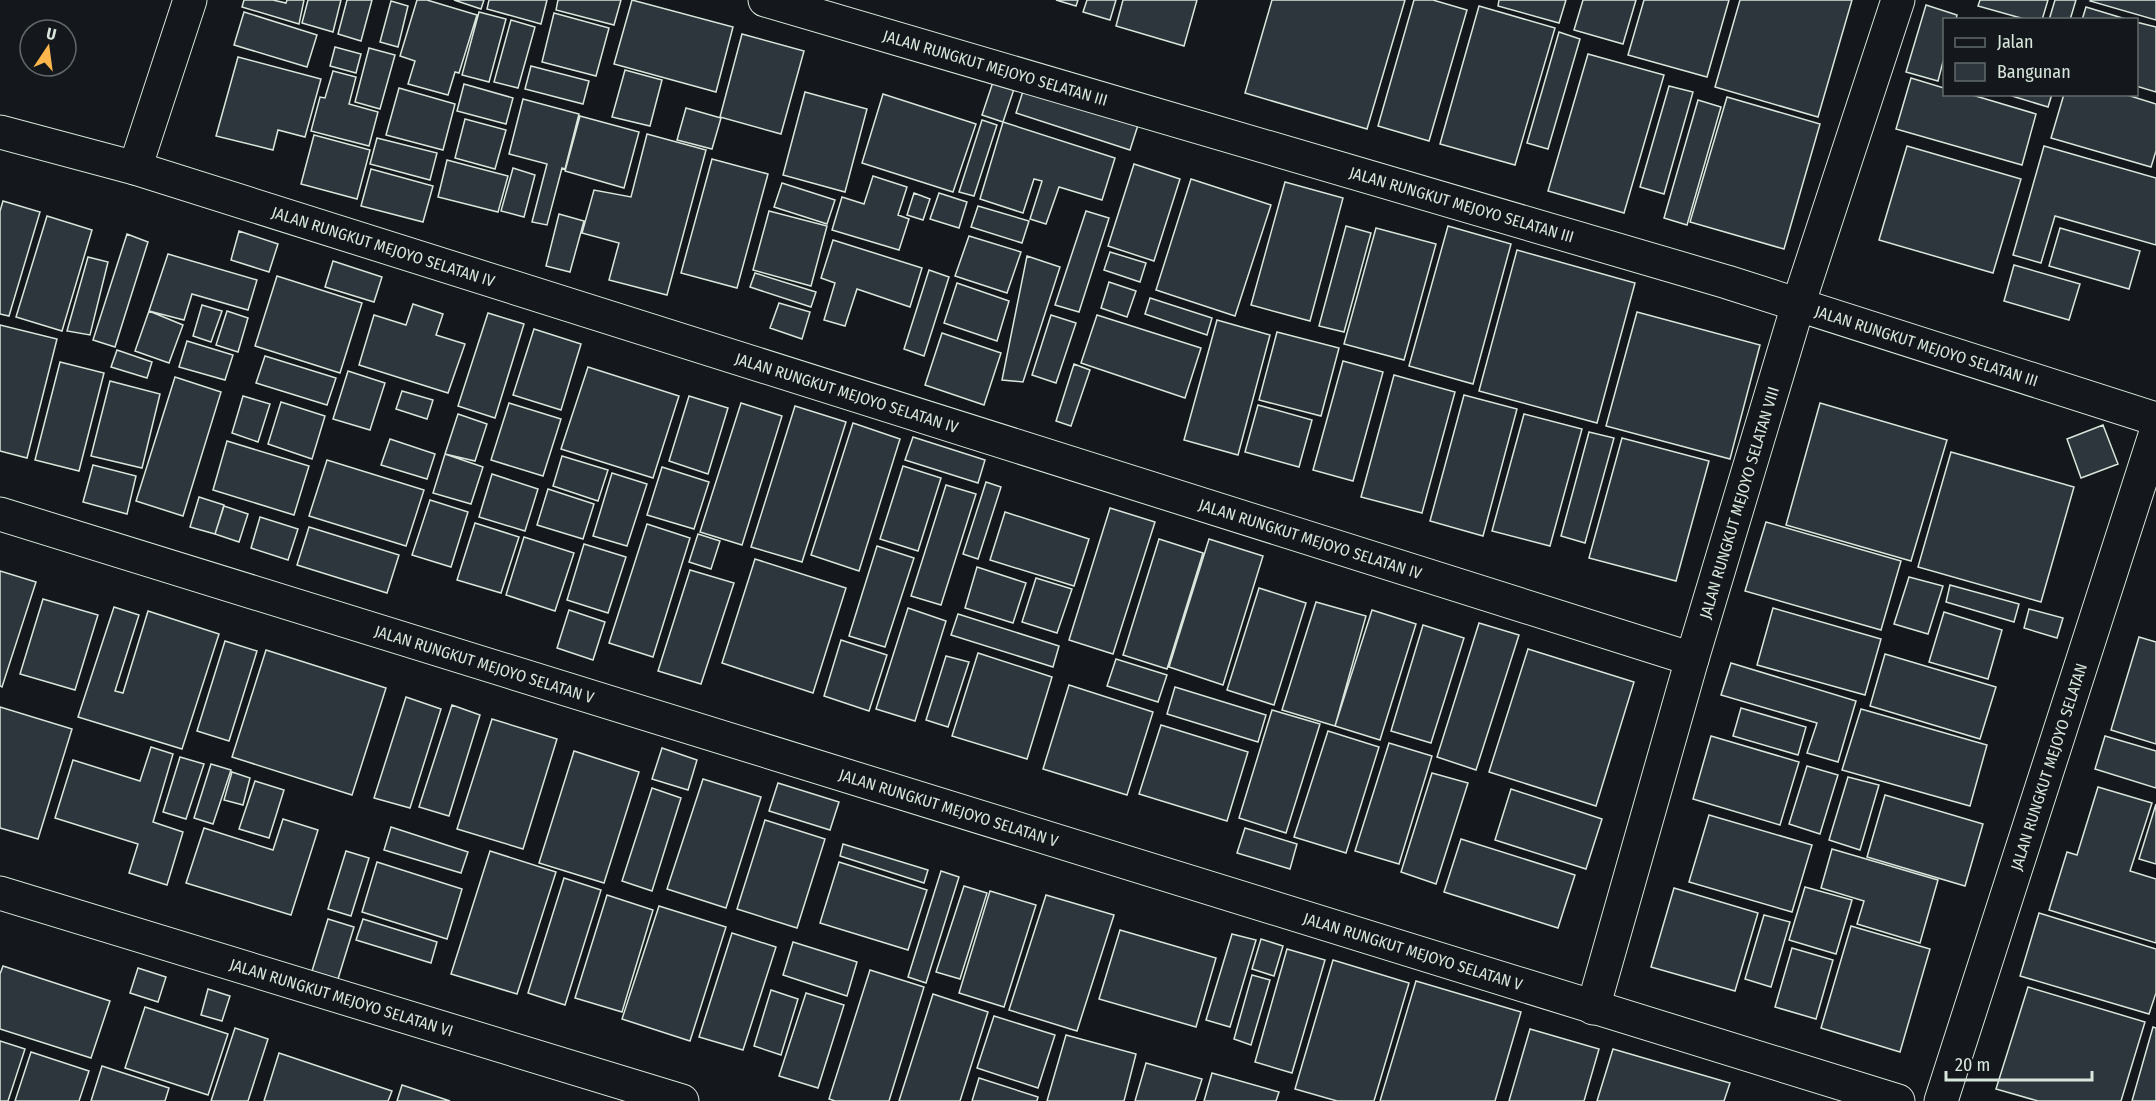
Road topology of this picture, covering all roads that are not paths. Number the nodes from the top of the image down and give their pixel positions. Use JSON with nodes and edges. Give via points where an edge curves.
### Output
{"nodes":[{"id":1,"x":190,"y":0,"type":"edge"},
{"id":2,"x":765,"y":0,"type":"edge"},
{"id":3,"x":1898,"y":0,"type":"edge"},
{"id":4,"x":0,"y":132,"type":"edge"},
{"id":5,"x":135,"y":168,"type":"junction"},
{"id":6,"x":1798,"y":304,"type":"junction"},
{"id":7,"x":2156,"y":419,"type":"edge"},
{"id":8,"x":2156,"y":432,"type":"edge"},
{"id":9,"x":0,"y":514,"type":"edge"},
{"id":10,"x":1692,"y":659,"type":"junction"},
{"id":11,"x":0,"y":893,"type":"edge"},
{"id":12,"x":1593,"y":1008,"type":"junction"},
{"id":13,"x":682,"y":1101,"type":"edge"},
{"id":14,"x":1898,"y":1101,"type":"edge"},
{"id":15,"x":1941,"y":1101,"type":"edge"}],
"edges":[{"from":1,"to":5,"type":"street"},
{"from":2,"to":6,"type":"street","name":"JALAN RUNGKUT MEJOYO SELATAN III"},
{"from":3,"to":6,"type":"street","name":"JALAN RUNGKUT MEJOYO SELATAN VIII"},
{"from":4,"to":5,"type":"street","name":"JALAN RUNGKUT MEJOYO SELATAN IV"},
{"from":5,"to":10,"type":"street","name":"JALAN RUNGKUT MEJOYO SELATAN IV"},
{"from":6,"to":7,"type":"street","name":"JALAN RUNGKUT MEJOYO SELATAN III"},
{"from":6,"to":10,"type":"street","name":"JALAN RUNGKUT MEJOYO SELATAN VIII"},
{"from":8,"to":15,"type":"street","name":"JALAN RUNGKUT MEJOYO SELATAN"},
{"from":9,"to":12,"type":"street","name":"JALAN RUNGKUT MEJOYO SELATAN V"},
{"from":10,"to":12,"type":"street","name":"JALAN RUNGKUT MEJOYO SELATAN VIII"},
{"from":11,"to":13,"type":"street","name":"JALAN RUNGKUT MEJOYO SELATAN VI"},
{"from":12,"to":14,"type":"street","name":"JALAN RUNGKUT MEJOYO SELATAN V"}]}
